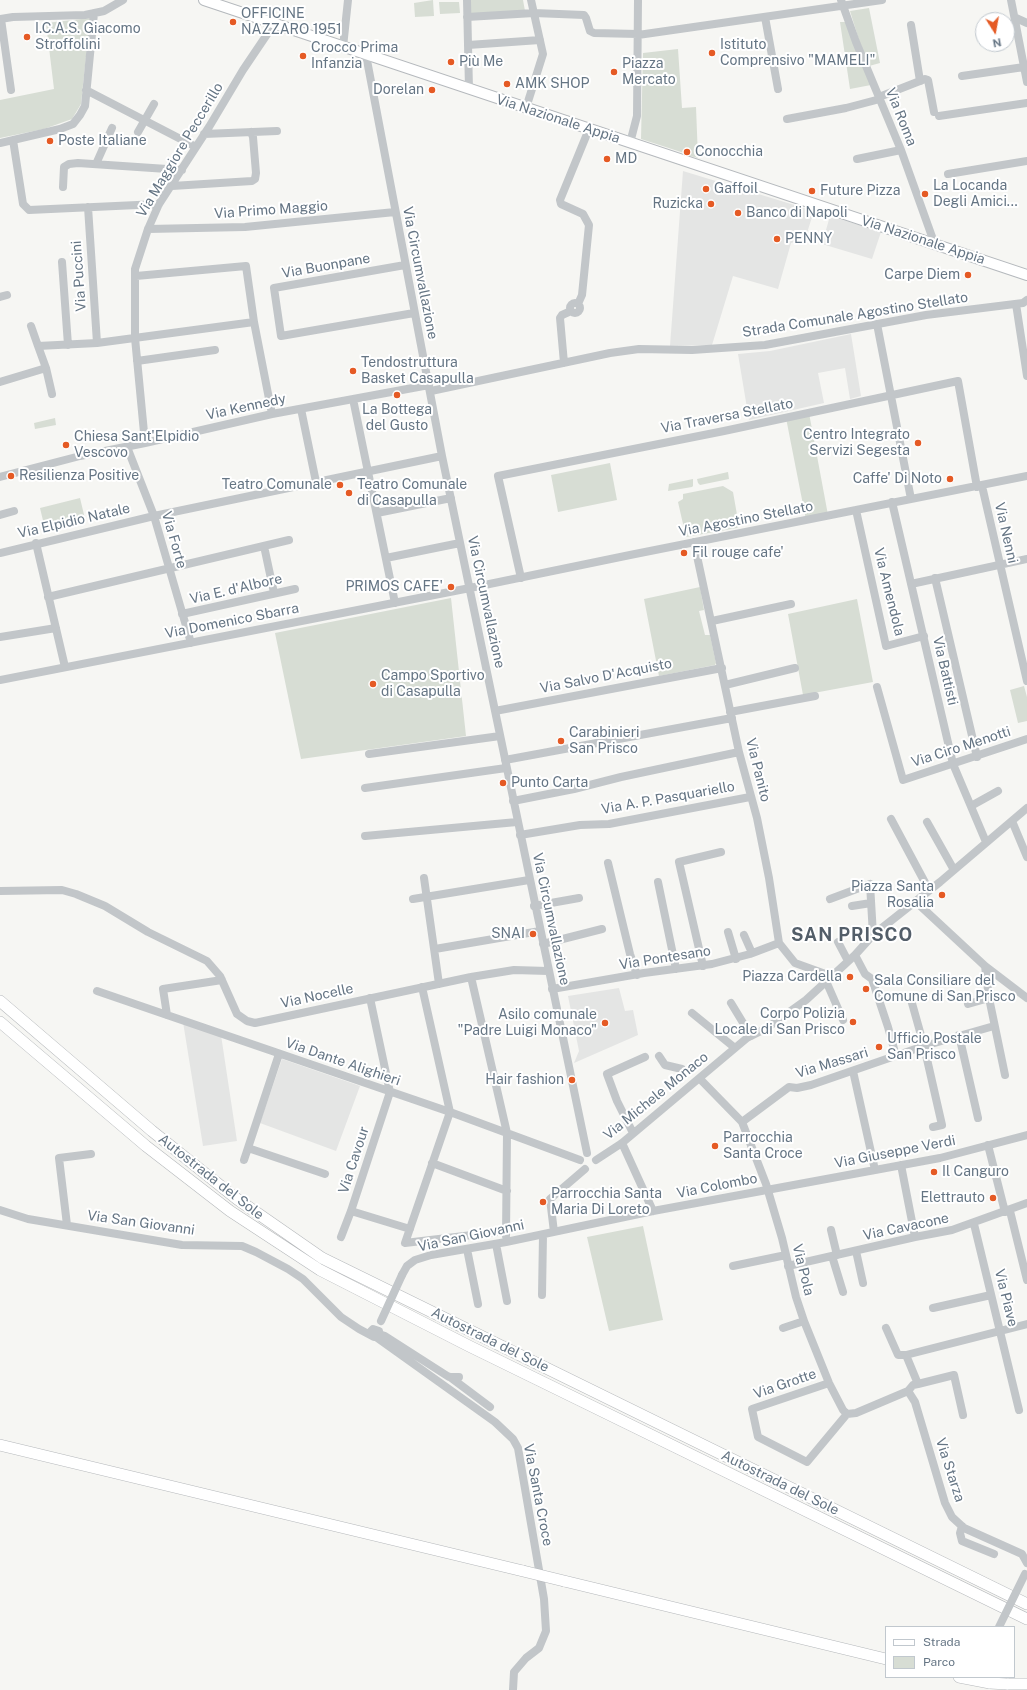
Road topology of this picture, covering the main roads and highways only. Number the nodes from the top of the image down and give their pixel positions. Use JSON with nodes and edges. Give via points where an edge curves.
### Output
{"nodes":[{"id":1,"x":204,"y":0,"type":"edge"},
{"id":2,"x":1027,"y":275,"type":"edge"},
{"id":3,"x":0,"y":1001,"type":"edge"},
{"id":4,"x":0,"y":1022,"type":"edge"},
{"id":5,"x":0,"y":1445,"type":"edge"},
{"id":6,"x":1027,"y":1604,"type":"edge"},
{"id":7,"x":1027,"y":1619,"type":"edge"},
{"id":8,"x":885,"y":1659,"type":"edge"},
{"id":9,"x":966,"y":1678,"type":"edge"},
{"id":10,"x":1000,"y":1683,"type":"edge"},
{"id":11,"x":1027,"y":1684,"type":"edge"}],
"edges":[{"from":1,"to":2,"type":"main road","name":"Via Nazionale Appia"},
{"from":3,"to":6,"type":"highway","name":"Autostrada del Sole","via":[[237,1200],[322,1258]]},
{"from":4,"to":7,"type":"highway","name":"Autostrada del Sole","via":[[146,1146],[230,1211],[320,1270],[469,1346]]},
{"from":5,"to":8,"type":"highway","bridge":true},
{"from":9,"to":10,"type":"highway"},
{"from":10,"to":11,"type":"highway"}]}
